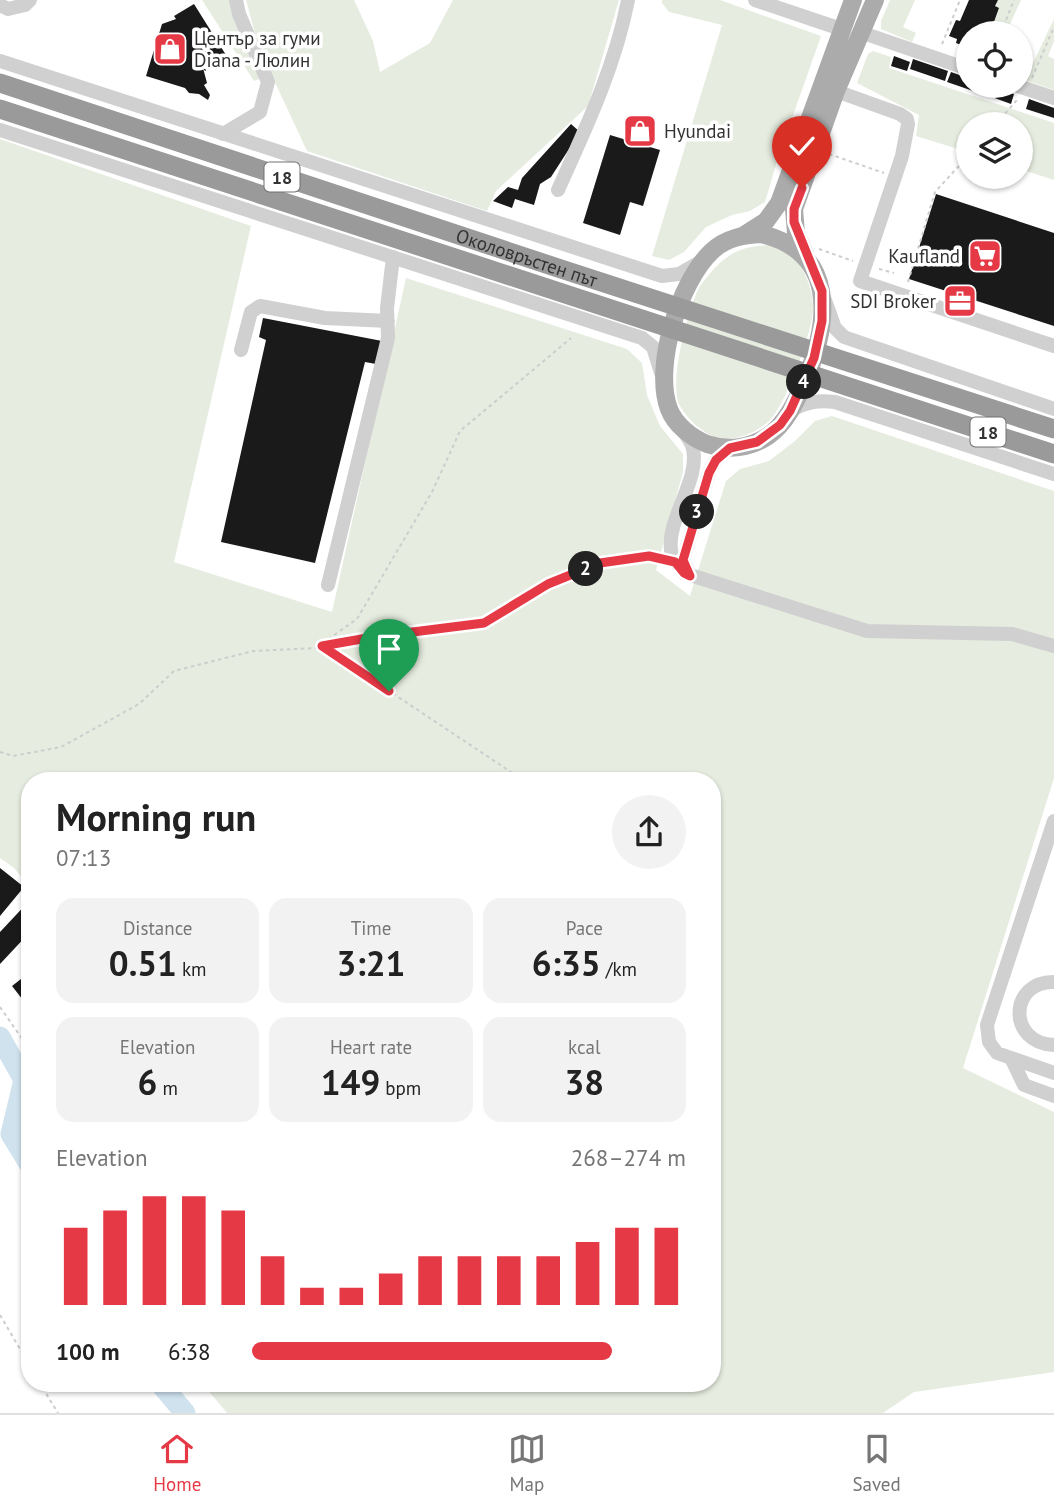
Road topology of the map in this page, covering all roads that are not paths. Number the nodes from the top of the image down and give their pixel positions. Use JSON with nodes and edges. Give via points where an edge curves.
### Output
{"nodes":[{"id":1,"x":30,"y":0,"type":"edge"},
{"id":2,"x":236,"y":0,"type":"edge"},
{"id":3,"x":628,"y":0,"type":"edge"},
{"id":4,"x":755,"y":0,"type":"edge"},
{"id":5,"x":853,"y":0,"type":"edge"},
{"id":6,"x":875,"y":0,"type":"edge"},
{"id":7,"x":0,"y":5,"type":"edge"},
{"id":8,"x":841,"y":29,"type":"junction"},
{"id":9,"x":860,"y":32,"type":"junction"},
{"id":10,"x":0,"y":61,"type":"edge"},
{"id":11,"x":956,"y":65,"type":"edge"},
{"id":12,"x":0,"y":83,"type":"edge"},
{"id":13,"x":836,"y":91,"type":"junction"},
{"id":14,"x":1033,"y":91,"type":"edge"},
{"id":15,"x":1054,"y":98,"type":"edge"},
{"id":16,"x":0,"y":109,"type":"edge"},
{"id":17,"x":0,"y":130,"type":"edge"},
{"id":18,"x":223,"y":134,"type":"junction"},
{"id":19,"x":558,"y":190,"type":"dead end"},
{"id":20,"x":744,"y":234,"type":"junction"},
{"id":21,"x":393,"y":257,"type":"junction"},
{"id":22,"x":706,"y":257,"type":"junction"},
{"id":23,"x":808,"y":261,"type":"junction"},
{"id":24,"x":822,"y":291,"type":"junction"},
{"id":25,"x":388,"y":321,"type":"junction"},
{"id":26,"x":1054,"y":346,"type":"edge"},
{"id":27,"x":241,"y":350,"type":"dead end"},
{"id":28,"x":663,"y":390,"type":"junction"},
{"id":29,"x":1054,"y":409,"type":"edge"},
{"id":30,"x":790,"y":411,"type":"junction"},
{"id":31,"x":682,"y":428,"type":"junction"},
{"id":32,"x":1054,"y":429,"type":"edge"},
{"id":33,"x":730,"y":448,"type":"junction"},
{"id":34,"x":1054,"y":454,"type":"edge"},
{"id":35,"x":1054,"y":474,"type":"edge"},
{"id":36,"x":690,"y":576,"type":"junction"},
{"id":37,"x":328,"y":584,"type":"dead end"},
{"id":38,"x":1054,"y":646,"type":"edge"},
{"id":39,"x":1054,"y":821,"type":"edge"},
{"id":40,"x":1051,"y":841,"type":"edge"},
{"id":41,"x":1054,"y":867,"type":"edge"},
{"id":42,"x":1035,"y":878,"type":"junction"},
{"id":43,"x":1054,"y":982,"type":"edge"},
{"id":44,"x":1050,"y":1046,"type":"edge"},
{"id":45,"x":1013,"y":1060,"type":"junction"},
{"id":46,"x":1054,"y":1073,"type":"edge"},
{"id":47,"x":1054,"y":1096,"type":"edge"}],
"edges":[{"from":1,"to":7,"type":"street","via":[[8,9]]},
{"from":2,"to":18,"type":"street","via":[[268,82],[260,112]]},
{"from":3,"to":19,"type":"street","via":[[610,68]]},
{"from":4,"to":8,"type":"street"},
{"from":5,"to":8,"type":"main road"},
{"from":6,"to":9,"type":"main road"},
{"from":8,"to":20,"type":"main road","via":[[779,203],[766,221]]},
{"from":9,"to":11,"type":"street"},
{"from":9,"to":13,"type":"main road"},
{"from":10,"to":18,"type":"street","name":"Околовръстен път"},
{"from":12,"to":32,"type":"highway","name":"Околовръстен път","number":"18"},
{"from":13,"to":23,"type":"main road","via":[[794,209],[796,233]]},
{"from":13,"to":26,"type":"street","via":[[907,119],[908,132],[860,282]]},
{"from":14,"to":15,"type":"street"},
{"from":16,"to":34,"type":"highway","name":"Околовръстен път","number":"18"},
{"from":17,"to":21,"type":"street"},
{"from":18,"to":22,"type":"street","name":"Околовръстен път","via":[[662,276],[679,274]]},
{"from":20,"to":22,"type":"main road"},
{"from":20,"to":23,"type":"main road","via":[[788,242]]},
{"from":21,"to":25,"type":"street","via":[[382,293]]},
{"from":21,"to":28,"type":"street","via":[[642,338],[653,346],[660,362]]},
{"from":22,"to":28,"type":"main road","via":[[672,328]]},
{"from":23,"to":24,"type":"main road"},
{"from":24,"to":29,"type":"street","via":[[835,328],[844,337]]},
{"from":24,"to":30,"type":"main road","via":[[819,342]]},
{"from":25,"to":27,"type":"street","via":[[325,318],[260,306],[251,312]]},
{"from":25,"to":37,"type":"street","via":[[388,338]]},
{"from":28,"to":31,"type":"main road","via":[[670,412]]},
{"from":30,"to":33,"type":"main road","via":[[769,435]]},
{"from":30,"to":35,"type":"street","via":[[804,403],[835,402]]},
{"from":31,"to":33,"type":"main road","via":[[701,441]]},
{"from":31,"to":36,"type":"street","via":[[693,447],[694,462],[670,549],[675,562]]},
{"from":33,"to":36,"type":"street","via":[[709,473],[683,560]]},
{"from":36,"to":38,"type":"street","via":[[867,631],[1012,634]]},
{"from":39,"to":40,"type":"street"},
{"from":40,"to":42,"type":"street"},
{"from":41,"to":42,"type":"street"},
{"from":42,"to":45,"type":"street","via":[[987,1026],[989,1042],[997,1053]]},
{"from":43,"to":44,"type":"street","via":[[1033,987],[1019,1012],[1026,1033]]},
{"from":45,"to":46,"type":"street"},
{"from":45,"to":47,"type":"street","via":[[1024,1085]]}]}
